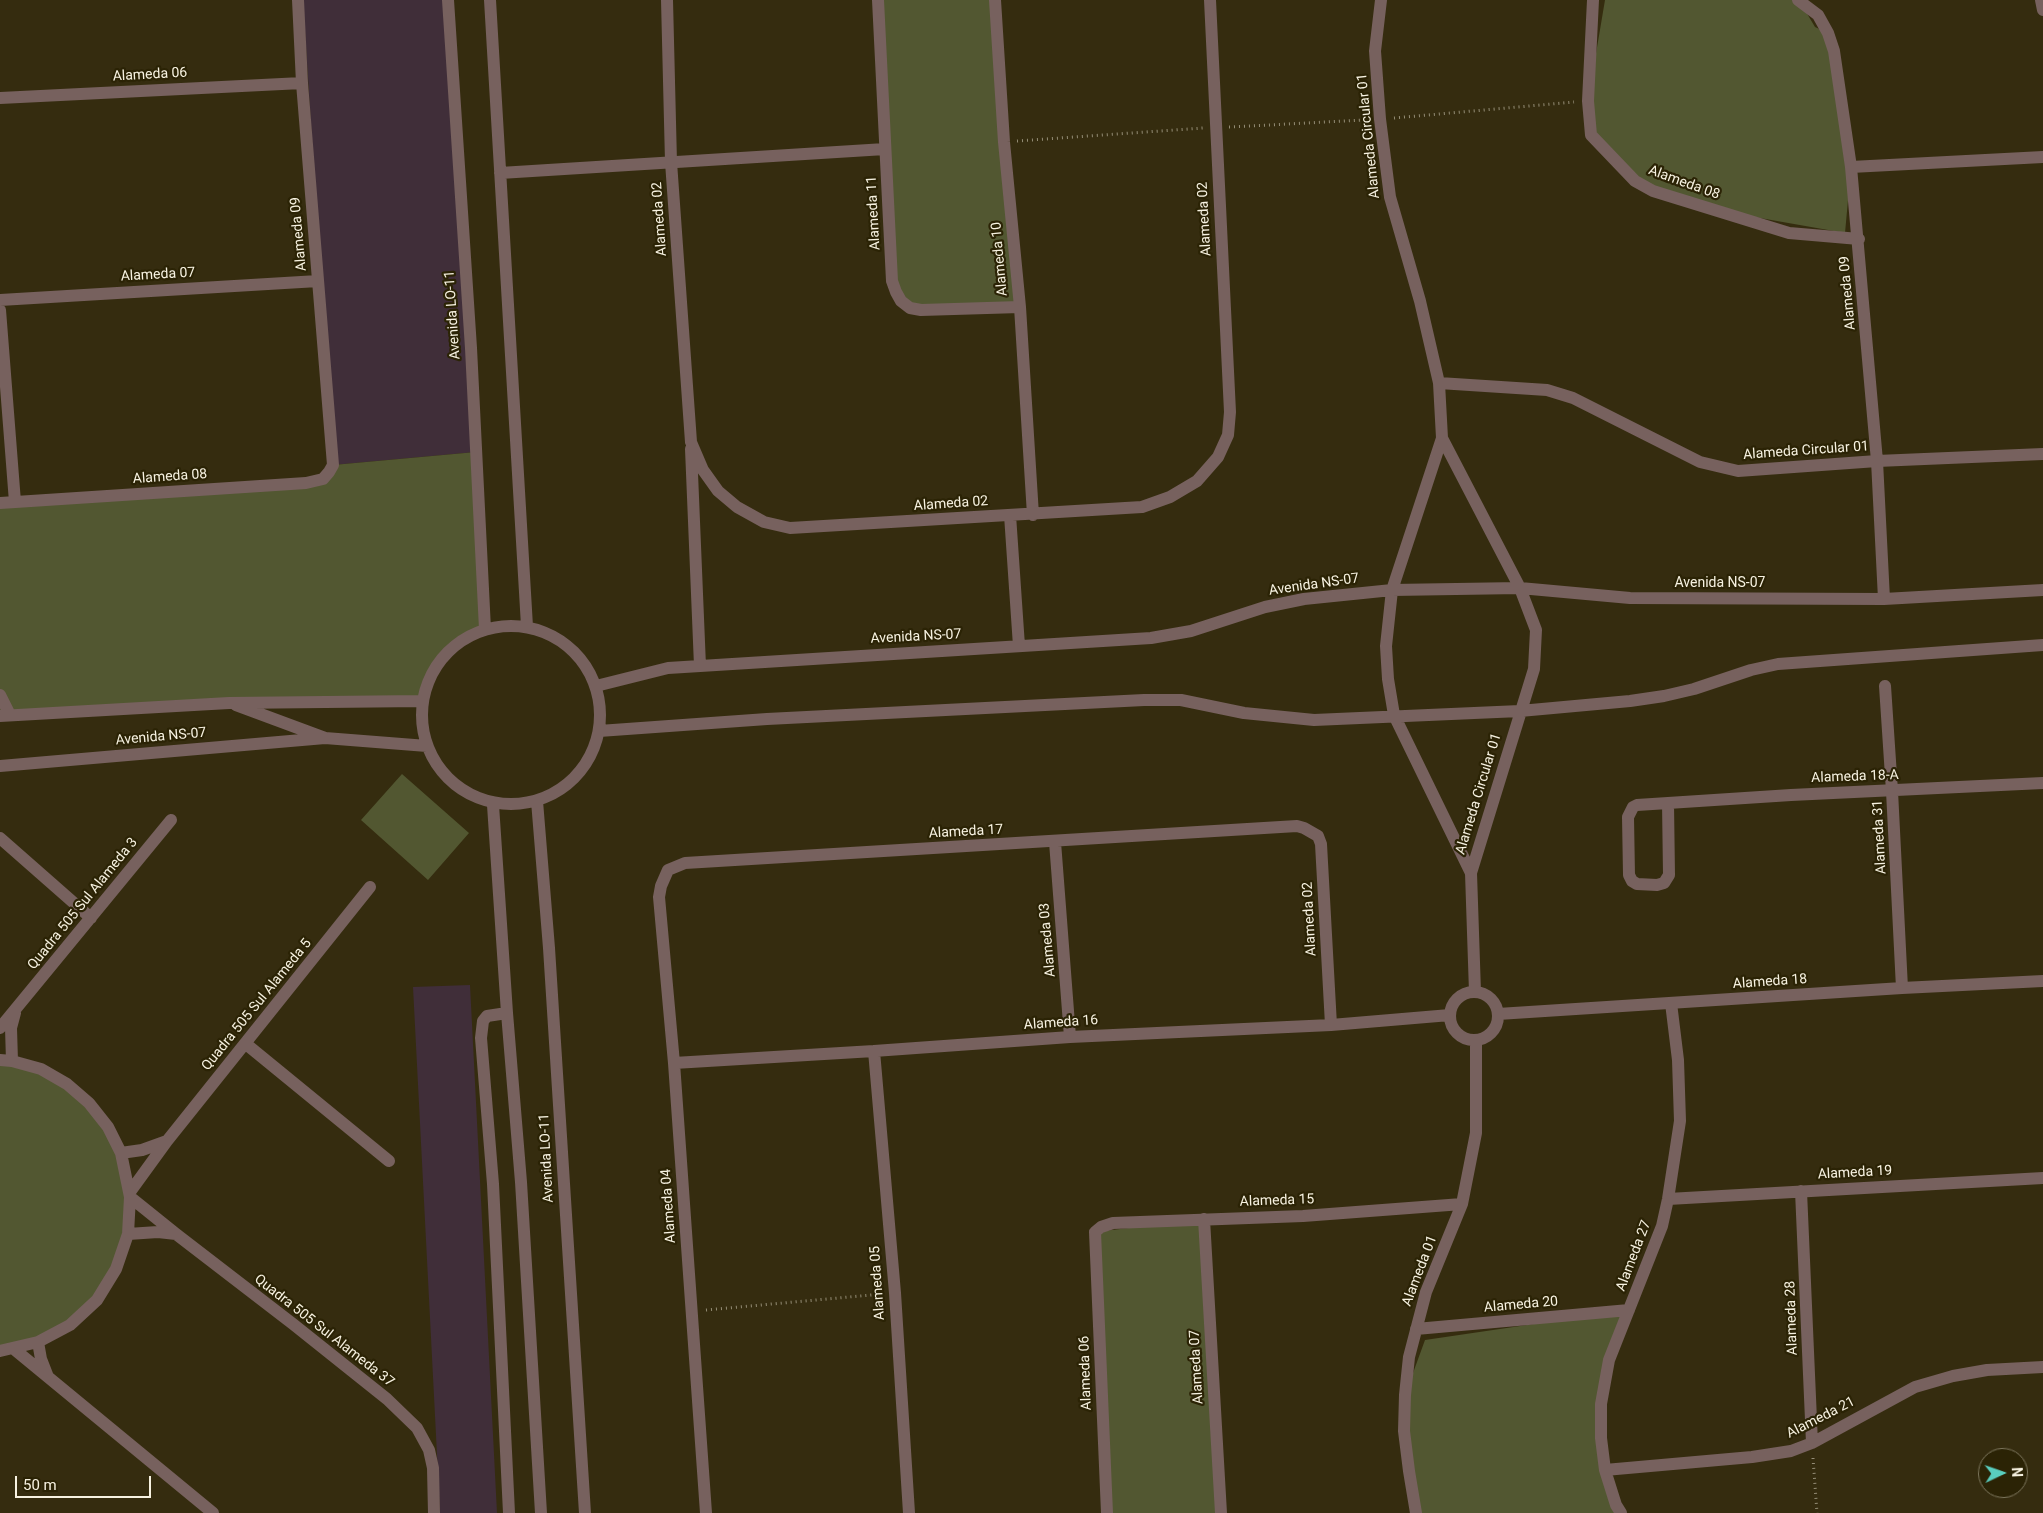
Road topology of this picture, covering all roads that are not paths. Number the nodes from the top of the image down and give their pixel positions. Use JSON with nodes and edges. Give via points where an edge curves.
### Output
{"nodes":[{"id":1,"x":298,"y":0,"type":"edge"},
{"id":2,"x":448,"y":0,"type":"edge"},
{"id":3,"x":490,"y":0,"type":"edge"},
{"id":4,"x":667,"y":0,"type":"edge"},
{"id":5,"x":878,"y":0,"type":"edge"},
{"id":6,"x":995,"y":0,"type":"edge"},
{"id":7,"x":1210,"y":0,"type":"edge"},
{"id":8,"x":1382,"y":0,"type":"edge"},
{"id":9,"x":1593,"y":0,"type":"edge"},
{"id":10,"x":1798,"y":0,"type":"edge"},
{"id":11,"x":2041,"y":0,"type":"edge"},
{"id":12,"x":2043,"y":10,"type":"edge"},
{"id":13,"x":302,"y":83,"type":"junction"},
{"id":14,"x":0,"y":98,"type":"edge"},
{"id":15,"x":885,"y":149,"type":"junction"},
{"id":16,"x":2043,"y":157,"type":"edge"},
{"id":17,"x":671,"y":162,"type":"junction"},
{"id":18,"x":1852,"y":167,"type":"junction"},
{"id":19,"x":500,"y":173,"type":"junction"},
{"id":20,"x":1859,"y":239,"type":"junction"},
{"id":21,"x":318,"y":281,"type":"junction"},
{"id":22,"x":0,"y":300,"type":"edge"},
{"id":23,"x":1020,"y":307,"type":"junction"},
{"id":24,"x":0,"y":310,"type":"edge"},
{"id":25,"x":1439,"y":383,"type":"junction"},
{"id":26,"x":1442,"y":438,"type":"junction"},
{"id":27,"x":690,"y":442,"type":"junction"},
{"id":28,"x":2043,"y":454,"type":"edge"},
{"id":29,"x":1876,"y":461,"type":"junction"},
{"id":30,"x":333,"y":465,"type":"joint"},
{"id":31,"x":15,"y":502,"type":"junction"},
{"id":32,"x":0,"y":503,"type":"edge"},
{"id":33,"x":1010,"y":515,"type":"junction"},
{"id":34,"x":1033,"y":515,"type":"junction"},
{"id":35,"x":1520,"y":588,"type":"junction"},
{"id":36,"x":1392,"y":590,"type":"junction"},
{"id":37,"x":2043,"y":590,"type":"edge"},
{"id":38,"x":1884,"y":598,"type":"junction"},
{"id":39,"x":527,"y":626,"type":"junction"},
{"id":40,"x":485,"y":629,"type":"junction"},
{"id":41,"x":2043,"y":645,"type":"edge"},
{"id":42,"x":1019,"y":646,"type":"junction"},
{"id":43,"x":700,"y":666,"type":"junction"},
{"id":44,"x":596,"y":686,"type":"junction"},
{"id":45,"x":1885,"y":686,"type":"dead end"},
{"id":46,"x":0,"y":695,"type":"edge"},
{"id":47,"x":422,"y":701,"type":"junction"},
{"id":48,"x":229,"y":702,"type":"junction"},
{"id":49,"x":1520,"y":711,"type":"junction"},
{"id":50,"x":1394,"y":715,"type":"junction"},
{"id":51,"x":5,"y":716,"type":"edge"},
{"id":52,"x":599,"y":731,"type":"junction"},
{"id":53,"x":325,"y":738,"type":"junction"},
{"id":54,"x":427,"y":746,"type":"junction"},
{"id":55,"x":0,"y":766,"type":"edge"},
{"id":56,"x":2043,"y":783,"type":"edge"},
{"id":57,"x":1892,"y":791,"type":"junction"},
{"id":58,"x":537,"y":801,"type":"junction"},
{"id":59,"x":1668,"y":802,"type":"junction"},
{"id":60,"x":493,"y":804,"type":"junction"},
{"id":61,"x":171,"y":820,"type":"dead end"},
{"id":62,"x":1297,"y":826,"type":"joint"},
{"id":63,"x":0,"y":838,"type":"edge"},
{"id":64,"x":1055,"y":842,"type":"junction"},
{"id":65,"x":1471,"y":873,"type":"junction"},
{"id":66,"x":370,"y":887,"type":"dead end"},
{"id":67,"x":659,"y":897,"type":"joint"},
{"id":68,"x":91,"y":918,"type":"junction"},
{"id":69,"x":2043,"y":981,"type":"edge"},
{"id":70,"x":1902,"y":988,"type":"junction"},
{"id":71,"x":1475,"y":992,"type":"junction"},
{"id":72,"x":1671,"y":1003,"type":"junction"},
{"id":73,"x":17,"y":1008,"type":"junction"},
{"id":74,"x":507,"y":1013,"type":"junction"},
{"id":75,"x":1498,"y":1014,"type":"junction"},
{"id":76,"x":1450,"y":1015,"type":"junction"},
{"id":77,"x":1331,"y":1025,"type":"junction"},
{"id":78,"x":0,"y":1028,"type":"edge"},
{"id":79,"x":1070,"y":1037,"type":"junction"},
{"id":80,"x":1476,"y":1040,"type":"junction"},
{"id":81,"x":246,"y":1044,"type":"junction"},
{"id":82,"x":874,"y":1051,"type":"junction"},
{"id":83,"x":6,"y":1060,"type":"edge"},
{"id":84,"x":674,"y":1063,"type":"junction"},
{"id":85,"x":167,"y":1140,"type":"junction"},
{"id":86,"x":121,"y":1153,"type":"junction"},
{"id":87,"x":389,"y":1161,"type":"dead end"},
{"id":88,"x":2043,"y":1178,"type":"edge"},
{"id":89,"x":1802,"y":1191,"type":"junction"},
{"id":90,"x":130,"y":1194,"type":"junction"},
{"id":91,"x":1668,"y":1199,"type":"junction"},
{"id":92,"x":1462,"y":1204,"type":"junction"},
{"id":93,"x":1204,"y":1219,"type":"junction"},
{"id":94,"x":1095,"y":1232,"type":"joint"},
{"id":95,"x":128,"y":1234,"type":"junction"},
{"id":96,"x":176,"y":1234,"type":"junction"},
{"id":97,"x":1629,"y":1310,"type":"junction"},
{"id":98,"x":1416,"y":1329,"type":"junction"},
{"id":99,"x":38,"y":1342,"type":"junction"},
{"id":100,"x":14,"y":1349,"type":"junction"},
{"id":101,"x":0,"y":1351,"type":"edge"},
{"id":102,"x":2043,"y":1367,"type":"edge"},
{"id":103,"x":48,"y":1377,"type":"junction"},
{"id":104,"x":1812,"y":1443,"type":"junction"},
{"id":105,"x":1605,"y":1470,"type":"junction"},
{"id":106,"x":213,"y":1513,"type":"edge"},
{"id":107,"x":434,"y":1513,"type":"edge"},
{"id":108,"x":509,"y":1513,"type":"edge"},
{"id":109,"x":541,"y":1513,"type":"edge"},
{"id":110,"x":586,"y":1513,"type":"edge"},
{"id":111,"x":706,"y":1513,"type":"edge"},
{"id":112,"x":909,"y":1513,"type":"edge"},
{"id":113,"x":1107,"y":1513,"type":"edge"},
{"id":114,"x":1221,"y":1513,"type":"edge"},
{"id":115,"x":1416,"y":1513,"type":"edge"},
{"id":116,"x":1620,"y":1513,"type":"edge"}],
"edges":[{"from":1,"to":13,"type":"street","name":"Alameda 09"},
{"from":2,"to":40,"type":"street","name":"Avenida LO-11"},
{"from":3,"to":19,"type":"street"},
{"from":4,"to":17,"type":"street","name":"Alameda 02"},
{"from":5,"to":15,"type":"street","name":"Alameda 11"},
{"from":6,"to":23,"type":"street","name":"Alameda 10","via":[[1004,142]]},
{"from":7,"to":34,"type":"street","name":"Alameda 02","via":[[1230,412],[1228,435],[1218,457],[1197,480],[1170,497],[1142,507]]},
{"from":8,"to":25,"type":"street","name":"Alameda Circular 01","via":[[1375,51],[1390,197],[1420,301]]},
{"from":9,"to":20,"type":"street","name":"Alameda 08","via":[[1588,101],[1591,135],[1635,181],[1653,191],[1788,233]]},
{"from":10,"to":18,"type":"street","name":"Alameda 09","via":[[1818,15],[1828,33],[1834,52]]},
{"from":11,"to":12,"type":"street"},
{"from":13,"to":14,"type":"street","name":"Alameda 06"},
{"from":13,"to":21,"type":"street","name":"Alameda 09"},
{"from":15,"to":17,"type":"street"},
{"from":15,"to":23,"type":"street","name":"Alameda 11","via":[[892,281],[901,301],[910,308],[921,310]]},
{"from":16,"to":18,"type":"street"},
{"from":17,"to":19,"type":"street"},
{"from":17,"to":27,"type":"street","name":"Alameda 02"},
{"from":18,"to":20,"type":"street","name":"Alameda 09"},
{"from":19,"to":39,"type":"street"},
{"from":20,"to":29,"type":"street","name":"Alameda 09"},
{"from":21,"to":22,"type":"street","name":"Alameda 07"},
{"from":21,"to":30,"type":"street","name":"Alameda 09"},
{"from":23,"to":34,"type":"street","name":"Alameda 10"},
{"from":24,"to":31,"type":"street"},
{"from":25,"to":26,"type":"street","name":"Alameda Circular 01"},
{"from":25,"to":29,"type":"street","name":"Alameda Circular 01","via":[[1547,390],[1573,398],[1700,462],[1738,471]]},
{"from":26,"to":35,"type":"street","name":"Alameda Circular 01"},
{"from":26,"to":36,"type":"street","name":"Alameda Circular 01"},
{"from":27,"to":33,"type":"street","name":"Alameda 02","via":[[718,491],[737,507],[764,522],[790,528]]},
{"from":27,"to":43,"type":"street"},
{"from":28,"to":29,"type":"street","name":"Alameda Circular 01"},
{"from":29,"to":38,"type":"street","name":"Alameda 09"},
{"from":30,"to":31,"type":"street","name":"Alameda 08","via":[[323,479],[306,483]]},
{"from":31,"to":32,"type":"street","name":"Alameda 08"},
{"from":33,"to":34,"type":"street","name":"Alameda 02"},
{"from":33,"to":42,"type":"street"},
{"from":35,"to":36,"type":"street","name":"Avenida NS-07"},
{"from":35,"to":38,"type":"street","name":"Avenida NS-07","via":[[1630,598]]},
{"from":35,"to":49,"type":"street","name":"Alameda Circular 01","via":[[1536,630],[1534,669]]},
{"from":36,"to":42,"type":"street","name":"Avenida NS-07","via":[[1304,598],[1265,606],[1191,631],[1152,638]]},
{"from":36,"to":50,"type":"street","name":"Alameda Circular 01","via":[[1386,646]]},
{"from":37,"to":38,"type":"street","name":"Avenida NS-07"},
{"from":39,"to":40,"type":"street"},
{"from":39,"to":44,"type":"street","via":[[557,637],[581,658]]},
{"from":40,"to":47,"type":"street","via":[[456,644],[439,663]]},
{"from":41,"to":49,"type":"street","via":[[1778,664],[1664,696]]},
{"from":42,"to":43,"type":"street","name":"Avenida NS-07"},
{"from":43,"to":44,"type":"street","name":"Avenida NS-07","via":[[668,668]]},
{"from":44,"to":52,"type":"street","via":[[600,708]]},
{"from":45,"to":57,"type":"street","name":"Alameda 31"},
{"from":46,"to":51,"type":"street"},
{"from":47,"to":48,"type":"street","name":"Avenida NS-07"},
{"from":47,"to":54,"type":"street","via":[[422,724]]},
{"from":48,"to":51,"type":"street","name":"Avenida NS-07"},
{"from":48,"to":53,"type":"street","name":"Avenida NS-07"},
{"from":49,"to":50,"type":"street"},
{"from":49,"to":65,"type":"street","name":"Alameda Circular 01"},
{"from":50,"to":52,"type":"street","via":[[1314,720],[1244,713],[1181,700],[1144,700]]},
{"from":50,"to":65,"type":"street","name":"Alameda Circular 01"},
{"from":52,"to":58,"type":"street","via":[[592,754],[578,775],[560,791]]},
{"from":53,"to":54,"type":"street","name":"Avenida NS-07"},
{"from":53,"to":55,"type":"street","name":"Avenida NS-07"},
{"from":54,"to":60,"type":"street","via":[[442,773],[466,793]]},
{"from":56,"to":57,"type":"street","name":"Alameda 18-A"},
{"from":57,"to":59,"type":"street","name":"Alameda 18-A"},
{"from":57,"to":70,"type":"street","name":"Alameda 31"},
{"from":58,"to":60,"type":"street","via":[[516,805]]},
{"from":58,"to":110,"type":"street","name":"Avenida LO-11"},
{"from":59,"to":59,"type":"street","name":"Alameda 18-A","via":[[1637,805],[1629,813],[1629,875],[1637,884],[1657,885],[1669,875]]},
{"from":60,"to":74,"type":"street","name":"Avenida LO-11"},
{"from":61,"to":68,"type":"street","name":"Quadra 505 Sul Alameda 3"},
{"from":62,"to":64,"type":"street","name":"Alameda 17"},
{"from":62,"to":77,"type":"street","name":"Alameda 02","via":[[1312,831],[1321,844]]},
{"from":63,"to":68,"type":"street"},
{"from":64,"to":67,"type":"street","name":"Alameda 17","via":[[685,863],[668,870]]},
{"from":64,"to":79,"type":"street","name":"Alameda 03"},
{"from":65,"to":71,"type":"street"},
{"from":66,"to":81,"type":"street","name":"Quadra 505 Sul Alameda 5"},
{"from":67,"to":84,"type":"street","name":"Alameda 04"},
{"from":68,"to":73,"type":"street","name":"Quadra 505 Sul Alameda 3"},
{"from":69,"to":70,"type":"street","name":"Alameda 18"},
{"from":70,"to":72,"type":"street","name":"Alameda 18"},
{"from":71,"to":75,"type":"street","via":[[1493,1001]]},
{"from":71,"to":76,"type":"street","via":[[1468,992],[1455,1001]]},
{"from":72,"to":75,"type":"street","name":"Alameda 18"},
{"from":72,"to":91,"type":"street","name":"Alameda 27","via":[[1678,1060],[1680,1121]]},
{"from":73,"to":78,"type":"street"},
{"from":73,"to":83,"type":"street"},
{"from":74,"to":108,"type":"street","via":[[487,1016],[483,1021],[481,1038],[493,1184]]},
{"from":74,"to":109,"type":"street","name":"Avenida LO-11","via":[[521,1182]]},
{"from":75,"to":80,"type":"street","via":[[1490,1034]]},
{"from":76,"to":77,"type":"street","name":"Alameda 16"},
{"from":76,"to":80,"type":"street","via":[[1457,1033],[1463,1038]]},
{"from":77,"to":79,"type":"street","name":"Alameda 16"},
{"from":79,"to":82,"type":"street","name":"Alameda 16"},
{"from":80,"to":92,"type":"street","name":"Alameda 01","via":[[1476,1133]]},
{"from":81,"to":85,"type":"street","name":"Quadra 505 Sul Alameda 5"},
{"from":81,"to":87,"type":"street"},
{"from":82,"to":84,"type":"street","name":"Alameda 16"},
{"from":82,"to":112,"type":"street","name":"Alameda 05","via":[[895,1293]]},
{"from":83,"to":86,"type":"street","via":[[41,1069],[74,1090],[108,1127]]},
{"from":84,"to":111,"type":"street","name":"Alameda 04"},
{"from":85,"to":86,"type":"street","via":[[142,1150]]},
{"from":85,"to":90,"type":"street"},
{"from":86,"to":90,"type":"street"},
{"from":88,"to":89,"type":"street","name":"Alameda 19"},
{"from":89,"to":91,"type":"street","name":"Alameda 19"},
{"from":89,"to":104,"type":"street","name":"Alameda 28"},
{"from":90,"to":95,"type":"street"},
{"from":90,"to":96,"type":"street","name":"Quadra 505 Sul Alameda 37"},
{"from":91,"to":97,"type":"street","name":"Alameda 27","via":[[1662,1226]]},
{"from":92,"to":93,"type":"street","name":"Alameda 15","via":[[1303,1216]]},
{"from":92,"to":98,"type":"street","name":"Alameda 01","via":[[1426,1292]]},
{"from":93,"to":94,"type":"street","name":"Alameda 15","via":[[1113,1223],[1100,1226]]},
{"from":93,"to":114,"type":"street","name":"Alameda 07"},
{"from":94,"to":113,"type":"street","name":"Alameda 06"},
{"from":95,"to":96,"type":"street"},
{"from":95,"to":99,"type":"street","via":[[116,1268],[97,1300],[70,1325]]},
{"from":96,"to":107,"type":"street","name":"Quadra 505 Sul Alameda 37","via":[[387,1399],[417,1428],[429,1450],[433,1468]]},
{"from":97,"to":98,"type":"street","name":"Alameda 20"},
{"from":97,"to":105,"type":"street","name":"Alameda 27","via":[[1609,1360],[1601,1404]]},
{"from":98,"to":115,"type":"street","name":"Alameda 01","via":[[1409,1356],[1404,1431]]},
{"from":99,"to":100,"type":"street"},
{"from":99,"to":103,"type":"street"},
{"from":100,"to":101,"type":"street"},
{"from":100,"to":103,"type":"street"},
{"from":102,"to":104,"type":"street","name":"Alameda 21","via":[[1987,1370],[1915,1387]]},
{"from":103,"to":106,"type":"street"},
{"from":104,"to":105,"type":"street","name":"Alameda 21","via":[[1791,1451],[1752,1457]]},
{"from":105,"to":116,"type":"street","name":"Alameda 27"}]}
